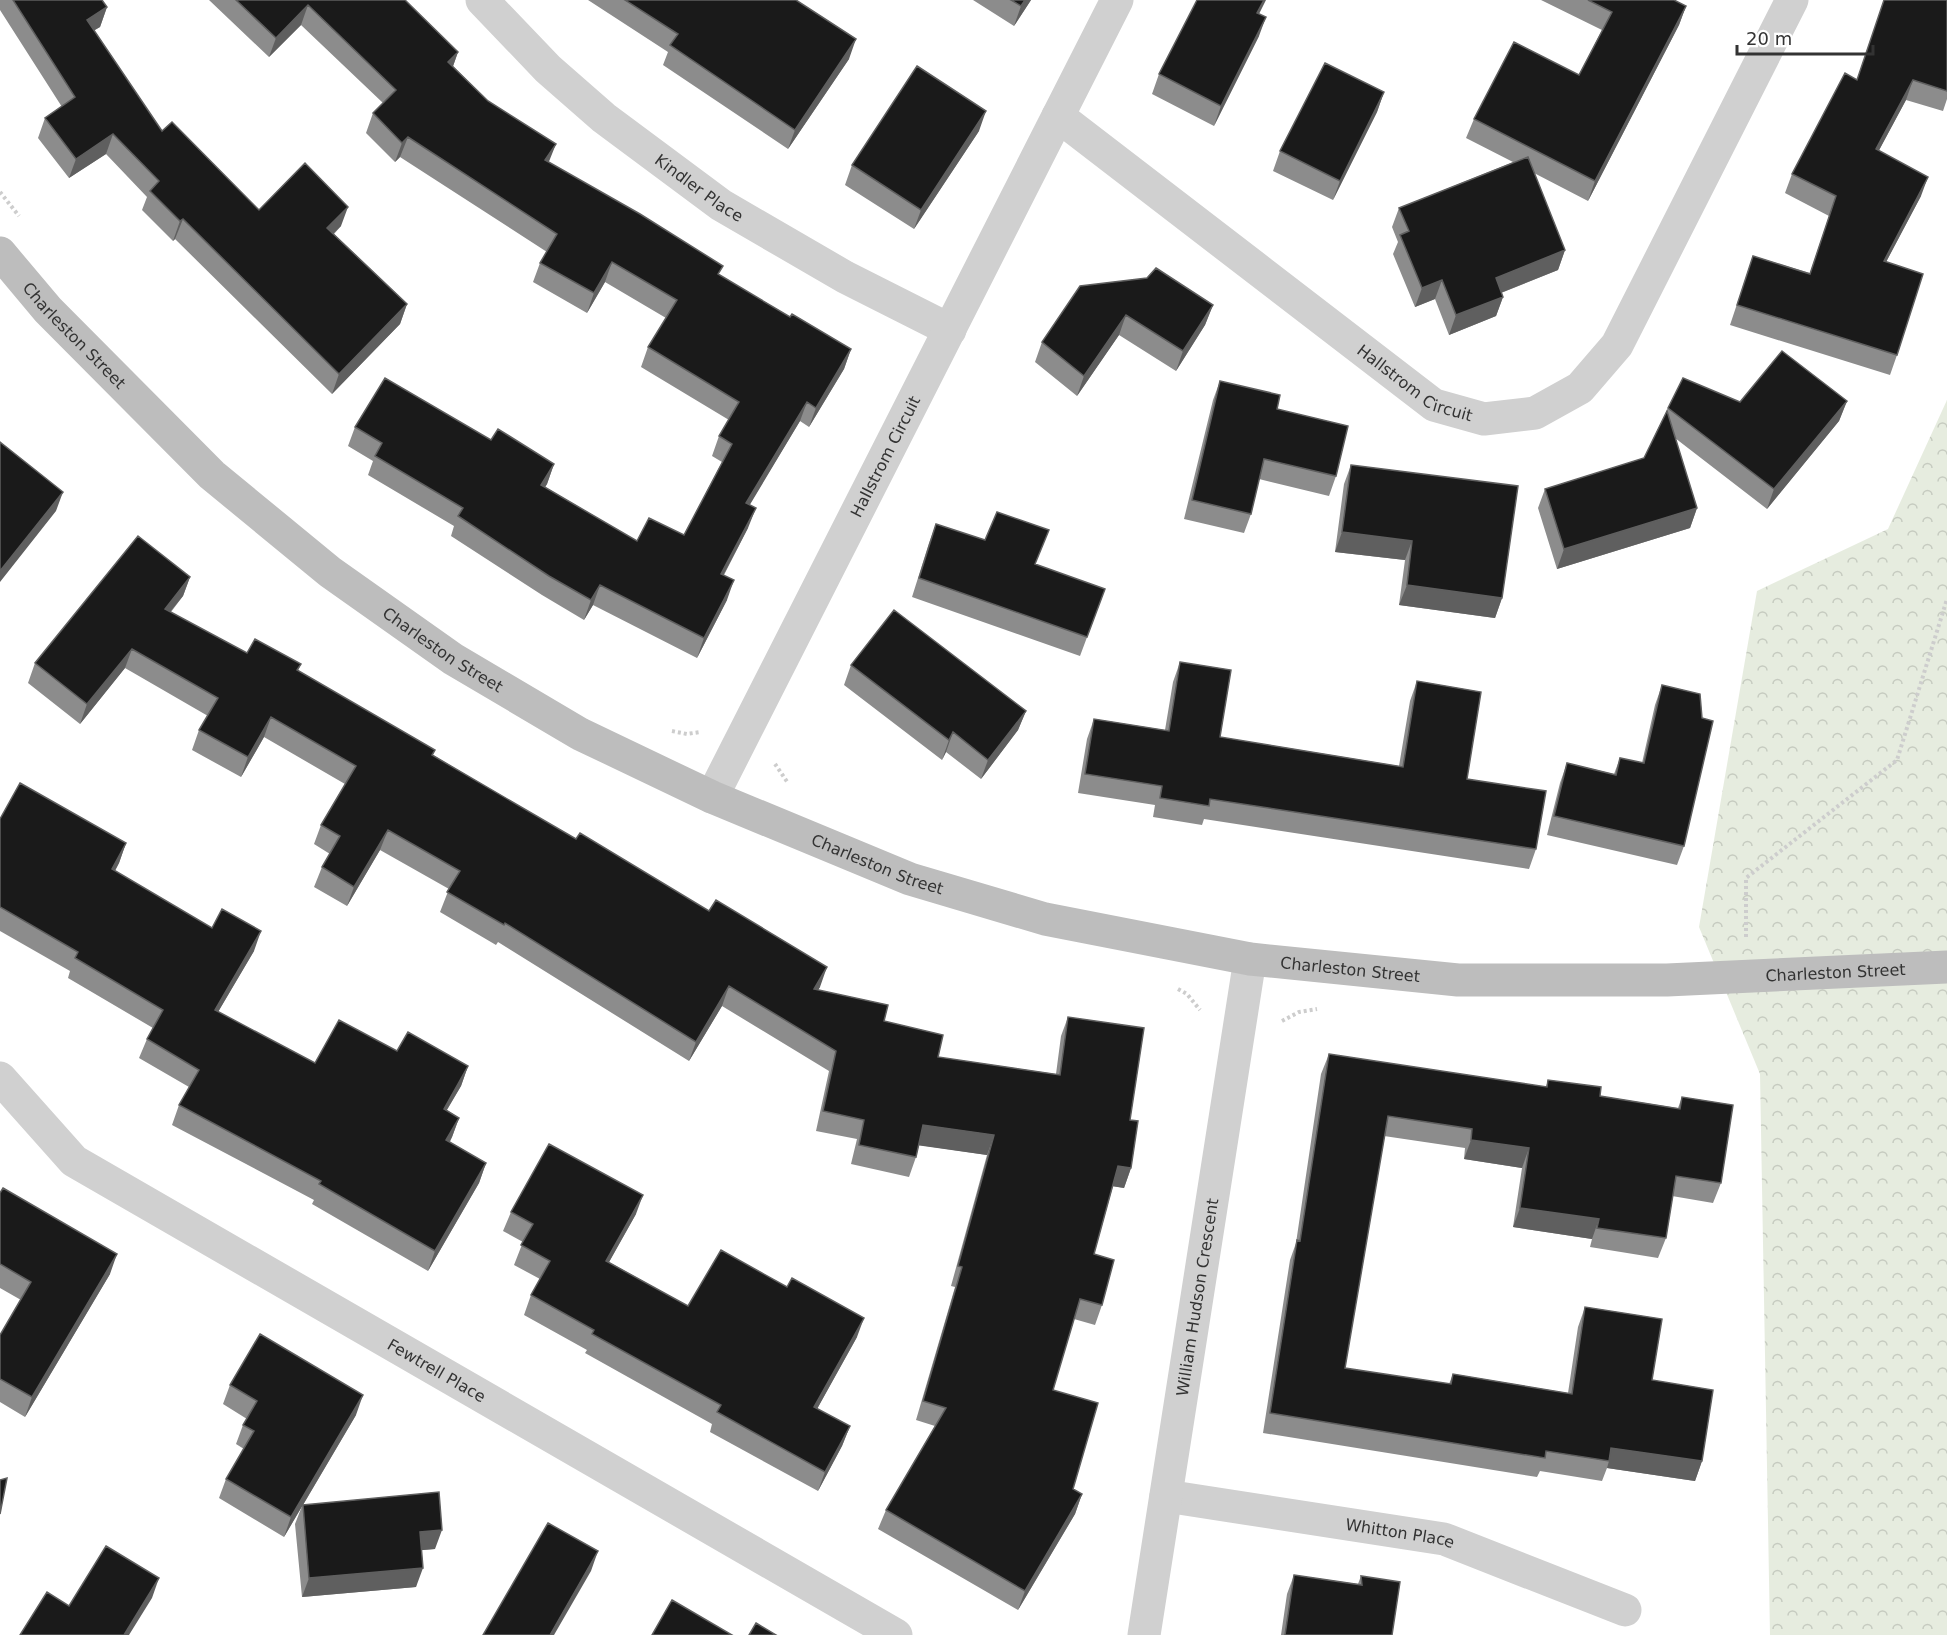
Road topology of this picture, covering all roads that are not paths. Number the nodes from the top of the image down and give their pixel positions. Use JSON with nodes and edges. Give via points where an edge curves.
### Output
{"nodes":[{"id":1,"x":482,"y":0,"type":"edge"},
{"id":2,"x":1117,"y":0,"type":"edge"},
{"id":3,"x":1792,"y":0,"type":"edge"},
{"id":4,"x":1058,"y":116,"type":"junction"},
{"id":5,"x":0,"y":253,"type":"edge"},
{"id":6,"x":950,"y":330,"type":"junction"},
{"id":7,"x":712,"y":797,"type":"junction"},
{"id":8,"x":1250,"y":959,"type":"junction"},
{"id":9,"x":1933,"y":968,"type":"edge"},
{"id":10,"x":0,"y":1078,"type":"edge"},
{"id":11,"x":1166,"y":1496,"type":"junction"},
{"id":12,"x":1625,"y":1610,"type":"dead end"},
{"id":13,"x":896,"y":1635,"type":"edge"},
{"id":14,"x":1144,"y":1635,"type":"edge"}],
"edges":[{"from":1,"to":6,"type":"street","name":"Kindler Place","via":[[548,69],[604,118],[721,205],[845,277]]},
{"from":2,"to":4,"type":"street","name":"Hallstrom Circuit"},
{"from":3,"to":4,"type":"street","name":"Hallstrom Circuit","via":[[1617,345],[1581,388],[1535,413],[1484,419],[1434,405]]},
{"from":4,"to":6,"type":"street","name":"Hallstrom Circuit"},
{"from":5,"to":7,"type":"street","name":"Charleston Street","via":[[48,310],[212,475],[330,572],[463,664],[580,734]]},
{"from":6,"to":7,"type":"street","name":"Hallstrom Circuit"},
{"from":7,"to":8,"type":"street","name":"Charleston Street","via":[[910,879],[1045,919]]},
{"from":8,"to":9,"type":"street","name":"Charleston Street","via":[[1458,980],[1667,980]]},
{"from":8,"to":11,"type":"street","name":"William Hudson Crescent"},
{"from":10,"to":13,"type":"street","name":"Fewtrell Place","via":[[74,1161]]},
{"from":11,"to":12,"type":"street","name":"Whitton Place","via":[[1444,1539]]},
{"from":11,"to":14,"type":"street","name":"William Hudson Crescent"}]}
